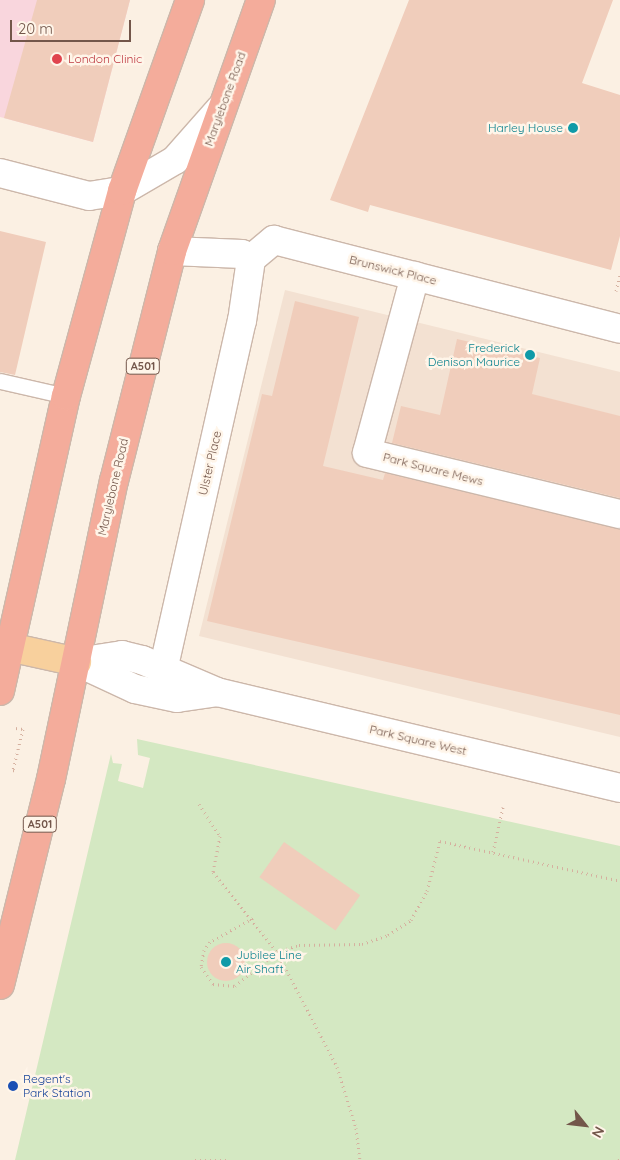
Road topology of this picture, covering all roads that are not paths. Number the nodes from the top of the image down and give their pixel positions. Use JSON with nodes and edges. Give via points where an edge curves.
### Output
{"nodes":[{"id":1,"x":190,"y":0,"type":"edge"},
{"id":2,"x":262,"y":0,"type":"edge"},
{"id":3,"x":222,"y":106,"type":"junction"},
{"id":4,"x":0,"y":173,"type":"edge"},
{"id":5,"x":122,"y":191,"type":"junction"},
{"id":6,"x":172,"y":251,"type":"junction"},
{"id":7,"x":251,"y":259,"type":"junction"},
{"id":8,"x":415,"y":276,"type":"junction"},
{"id":9,"x":620,"y":329,"type":"edge"},
{"id":10,"x":0,"y":381,"type":"edge"},
{"id":11,"x":66,"y":396,"type":"junction"},
{"id":12,"x":620,"y":514,"type":"edge"},
{"id":13,"x":4,"y":646,"type":"edge"},
{"id":14,"x":77,"y":662,"type":"junction"},
{"id":15,"x":164,"y":666,"type":"junction"},
{"id":16,"x":0,"y":691,"type":"edge"},
{"id":17,"x":217,"y":692,"type":"junction"},
{"id":18,"x":620,"y":788,"type":"edge"},
{"id":19,"x":0,"y":985,"type":"edge"}],
"edges":[{"from":1,"to":5,"type":"highway"},
{"from":2,"to":3,"type":"highway","name":"Marylebone Road","number":"A501"},
{"from":3,"to":5,"type":"street","via":[[175,160]]},
{"from":3,"to":6,"type":"highway","name":"Marylebone Road","number":"A501"},
{"from":4,"to":5,"type":"street","via":[[89,196]]},
{"from":5,"to":11,"type":"highway"},
{"from":6,"to":7,"type":"street","via":[[242,254]]},
{"from":6,"to":14,"type":"highway","name":"Marylebone Road","number":"A501","via":[[114,481]]},
{"from":7,"to":8,"type":"street","name":"Brunswick Place","via":[[274,240]]},
{"from":7,"to":15,"type":"street","name":"Ulster Place","via":[[242,322]]},
{"from":8,"to":9,"type":"street","name":"Brunswick Place"},
{"from":8,"to":12,"type":"street","name":"Park Square Mews","via":[[366,453]]},
{"from":10,"to":11,"type":"lane"},
{"from":11,"to":13,"type":"highway"},
{"from":13,"to":14,"type":"main road","name":"Park Square West"},
{"from":13,"to":16,"type":"highway"},
{"from":14,"to":15,"type":"street","name":"Park Square West","via":[[122,655]]},
{"from":14,"to":17,"type":"street","name":"Park Square West","via":[[135,690],[177,698]]},
{"from":14,"to":19,"type":"highway","name":"Marylebone Road","number":"A501"},
{"from":15,"to":17,"type":"street","name":"Park Square West"},
{"from":17,"to":18,"type":"street","name":"Park Square West"}]}
